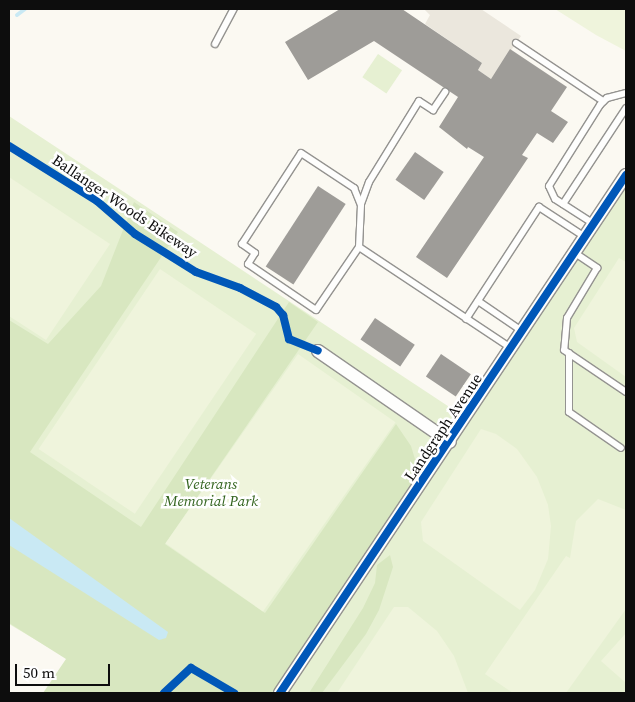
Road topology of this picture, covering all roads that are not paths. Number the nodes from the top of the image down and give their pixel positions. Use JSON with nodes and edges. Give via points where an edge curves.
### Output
{"nodes":[{"id":1,"x":234,"y":9,"type":"edge"},
{"id":2,"x":516,"y":43,"type":"dead end"},
{"id":3,"x":216,"y":44,"type":"dead end"},
{"id":4,"x":445,"y":92,"type":"dead end"},
{"id":5,"x":626,"y":93,"type":"edge"},
{"id":6,"x":604,"y":101,"type":"junction"},
{"id":7,"x":626,"y":108,"type":"edge"},
{"id":8,"x":626,"y":175,"type":"edge"},
{"id":9,"x":563,"y":204,"type":"junction"},
{"id":10,"x":361,"y":205,"type":"junction"},
{"id":11,"x":594,"y":224,"type":"junction"},
{"id":12,"x":585,"y":237,"type":"junction"},
{"id":13,"x":359,"y":246,"type":"junction"},
{"id":14,"x":575,"y":253,"type":"junction"},
{"id":15,"x":478,"y":301,"type":"junction"},
{"id":16,"x":466,"y":318,"type":"junction"},
{"id":17,"x":524,"y":331,"type":"junction"},
{"id":18,"x":512,"y":349,"type":"junction"},
{"id":19,"x":318,"y":351,"type":"dead end"},
{"id":20,"x":569,"y":353,"type":"junction"},
{"id":21,"x":626,"y":392,"type":"edge"},
{"id":22,"x":450,"y":442,"type":"junction"},
{"id":23,"x":621,"y":448,"type":"dead end"},
{"id":24,"x":280,"y":693,"type":"edge"}],
"edges":[{"from":1,"to":3,"type":"lane"},
{"from":2,"to":6,"type":"lane"},
{"from":4,"to":10,"type":"lane","via":[[433,110],[419,101],[369,182]]},
{"from":5,"to":6,"type":"lane"},
{"from":6,"to":9,"type":"lane","via":[[550,181],[550,193]]},
{"from":7,"to":9,"type":"lane"},
{"from":8,"to":11,"type":"street","name":"Landgraph Avenue"},
{"from":9,"to":11,"type":"lane"},
{"from":10,"to":13,"type":"lane"},
{"from":10,"to":13,"type":"lane","via":[[354,188],[301,153],[242,244],[255,253],[248,264],[316,310]]},
{"from":11,"to":12,"type":"street","name":"Landgraph Avenue"},
{"from":12,"to":14,"type":"street","name":"Landgraph Avenue"},
{"from":12,"to":15,"type":"lane","via":[[539,207]]},
{"from":13,"to":16,"type":"lane"},
{"from":14,"to":17,"type":"street","name":"Landgraph Avenue"},
{"from":14,"to":20,"type":"lane","via":[[597,268],[567,318],[564,350]]},
{"from":15,"to":16,"type":"lane"},
{"from":15,"to":17,"type":"lane"},
{"from":16,"to":18,"type":"lane"},
{"from":17,"to":18,"type":"street","name":"Landgraph Avenue"},
{"from":18,"to":22,"type":"street","name":"Landgraph Avenue"},
{"from":19,"to":22,"type":"street"},
{"from":20,"to":21,"type":"lane"},
{"from":20,"to":23,"type":"lane","via":[[569,412]]},
{"from":22,"to":24,"type":"street","name":"Landgraph Avenue"}]}
